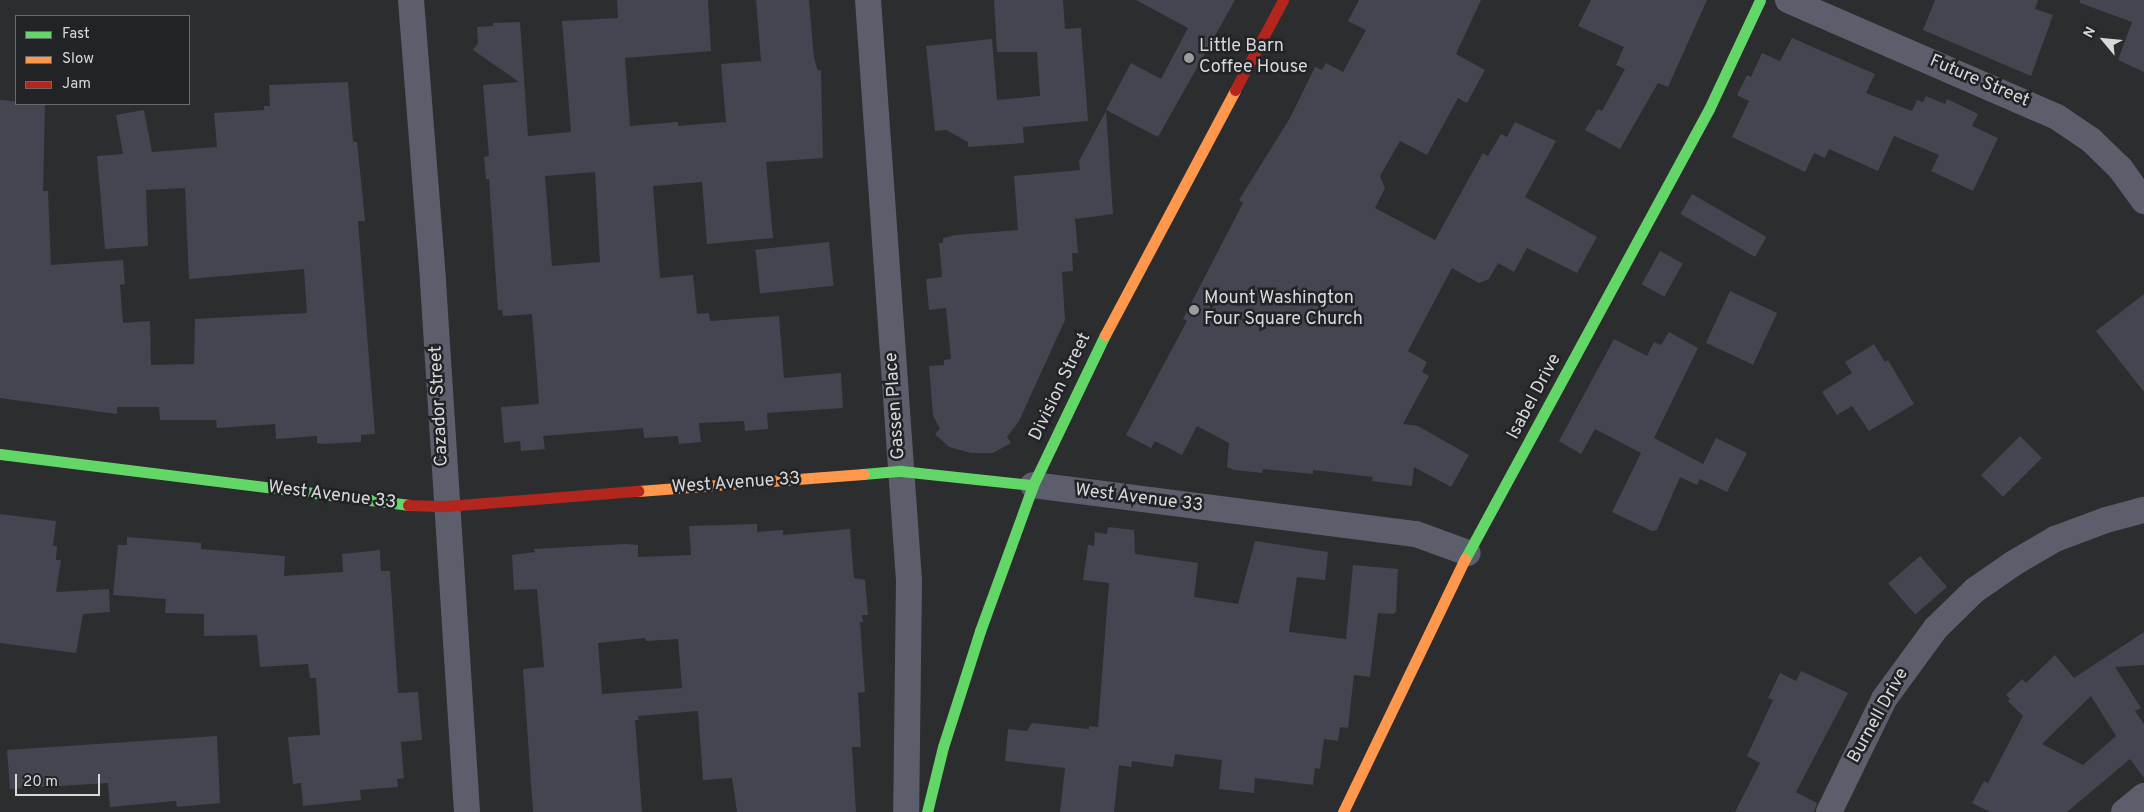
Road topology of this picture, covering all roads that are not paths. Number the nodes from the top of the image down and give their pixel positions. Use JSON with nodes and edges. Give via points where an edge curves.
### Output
{"nodes":[{"id":1,"x":411,"y":0,"type":"edge"},
{"id":2,"x":868,"y":0,"type":"edge"},
{"id":3,"x":1283,"y":0,"type":"edge"},
{"id":4,"x":1760,"y":0,"type":"edge"},
{"id":5,"x":1788,"y":0,"type":"edge"},
{"id":6,"x":2144,"y":202,"type":"edge"},
{"id":7,"x":0,"y":454,"type":"edge"},
{"id":8,"x":901,"y":471,"type":"junction"},
{"id":9,"x":1033,"y":485,"type":"junction"},
{"id":10,"x":446,"y":506,"type":"junction"},
{"id":11,"x":2144,"y":510,"type":"edge"},
{"id":12,"x":1468,"y":553,"type":"junction"},
{"id":13,"x":2144,"y":796,"type":"edge"},
{"id":14,"x":467,"y":812,"type":"edge"},
{"id":15,"x":906,"y":812,"type":"edge"},
{"id":16,"x":927,"y":812,"type":"edge"},
{"id":17,"x":1343,"y":812,"type":"edge"},
{"id":18,"x":1829,"y":812,"type":"edge"},
{"id":19,"x":2124,"y":812,"type":"edge"}],
"edges":[{"from":1,"to":10,"type":"street","name":"Cazador Street"},
{"from":2,"to":8,"type":"street","name":"Gassen Place"},
{"from":3,"to":9,"type":"street","name":"Division Street","via":[[1113,318]]},
{"from":4,"to":12,"type":"street","name":"Isabel Drive","via":[[1709,109]]},
{"from":5,"to":6,"type":"street","name":"Future Street","via":[[2057,116],[2091,140],[2114,162]]},
{"from":7,"to":10,"type":"street","name":"West Avenue 33","via":[[402,504]]},
{"from":8,"to":9,"type":"street","name":"West Avenue 33"},
{"from":8,"to":10,"type":"street","name":"West Avenue 33"},
{"from":8,"to":15,"type":"street","name":"Gassen Place","via":[[908,580]]},
{"from":9,"to":12,"type":"street","name":"West Avenue 33","via":[[1416,534]]},
{"from":9,"to":16,"type":"street","name":"Division Street","via":[[980,632]]},
{"from":10,"to":14,"type":"street","name":"Cazador Street"},
{"from":11,"to":18,"type":"street","name":"Burnell Drive","via":[[2106,520],[2055,540],[1998,574],[1949,615],[1910,659],[1884,699]]},
{"from":12,"to":17,"type":"street","name":"Isabel Drive"},
{"from":13,"to":19,"type":"street"}]}
